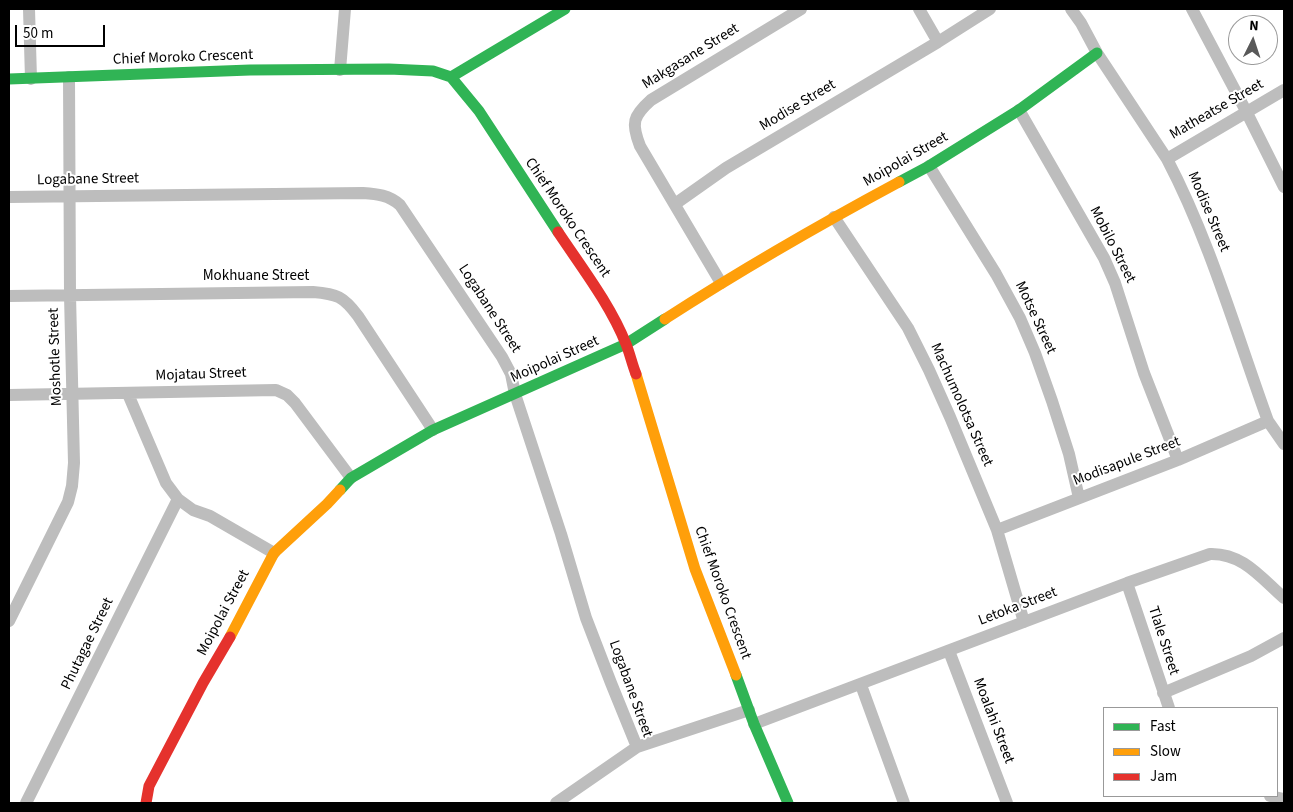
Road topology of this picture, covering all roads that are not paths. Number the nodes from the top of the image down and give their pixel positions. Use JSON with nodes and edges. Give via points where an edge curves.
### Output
{"nodes":[{"id":1,"x":29,"y":9,"type":"edge"},
{"id":2,"x":345,"y":9,"type":"edge"},
{"id":3,"x":565,"y":9,"type":"edge"},
{"id":4,"x":801,"y":9,"type":"edge"},
{"id":5,"x":919,"y":9,"type":"edge"},
{"id":6,"x":990,"y":9,"type":"edge"},
{"id":7,"x":1070,"y":9,"type":"edge"},
{"id":8,"x":1192,"y":9,"type":"edge"},
{"id":9,"x":938,"y":42,"type":"junction"},
{"id":10,"x":1097,"y":53,"type":"junction"},
{"id":11,"x":340,"y":70,"type":"junction"},
{"id":12,"x":69,"y":77,"type":"junction"},
{"id":13,"x":451,"y":77,"type":"junction"},
{"id":14,"x":9,"y":79,"type":"edge"},
{"id":15,"x":31,"y":79,"type":"junction"},
{"id":16,"x":1284,"y":90,"type":"edge"},
{"id":17,"x":1019,"y":110,"type":"junction"},
{"id":18,"x":1246,"y":111,"type":"junction"},
{"id":19,"x":1167,"y":159,"type":"junction"},
{"id":20,"x":929,"y":166,"type":"junction"},
{"id":21,"x":1284,"y":187,"type":"edge"},
{"id":22,"x":70,"y":196,"type":"junction"},
{"id":23,"x":9,"y":197,"type":"edge"},
{"id":24,"x":675,"y":204,"type":"junction"},
{"id":25,"x":834,"y":217,"type":"junction"},
{"id":26,"x":721,"y":284,"type":"junction"},
{"id":27,"x":70,"y":295,"type":"junction"},
{"id":28,"x":9,"y":296,"type":"edge"},
{"id":29,"x":626,"y":344,"type":"junction"},
{"id":30,"x":128,"y":394,"type":"junction"},
{"id":31,"x":516,"y":394,"type":"junction"},
{"id":32,"x":74,"y":395,"type":"junction"},
{"id":33,"x":9,"y":396,"type":"edge"},
{"id":34,"x":1268,"y":421,"type":"junction"},
{"id":35,"x":433,"y":430,"type":"junction"},
{"id":36,"x":1284,"y":444,"type":"edge"},
{"id":37,"x":1178,"y":460,"type":"junction"},
{"id":38,"x":351,"y":478,"type":"junction"},
{"id":39,"x":1079,"y":498,"type":"junction"},
{"id":40,"x":178,"y":499,"type":"junction"},
{"id":41,"x":997,"y":530,"type":"junction"},
{"id":42,"x":274,"y":552,"type":"junction"},
{"id":43,"x":1127,"y":583,"type":"junction"},
{"id":44,"x":1283,"y":594,"type":"edge"},
{"id":45,"x":9,"y":621,"type":"edge"},
{"id":46,"x":1024,"y":622,"type":"junction"},
{"id":47,"x":1284,"y":638,"type":"edge"},
{"id":48,"x":949,"y":651,"type":"junction"},
{"id":49,"x":861,"y":684,"type":"junction"},
{"id":50,"x":1163,"y":692,"type":"junction"},
{"id":51,"x":1168,"y":707,"type":"edge"},
{"id":52,"x":749,"y":710,"type":"junction"},
{"id":53,"x":754,"y":724,"type":"junction"},
{"id":54,"x":637,"y":747,"type":"junction"},
{"id":55,"x":26,"y":803,"type":"edge"},
{"id":56,"x":146,"y":803,"type":"edge"},
{"id":57,"x":556,"y":803,"type":"edge"},
{"id":58,"x":788,"y":803,"type":"edge"},
{"id":59,"x":904,"y":803,"type":"edge"},
{"id":60,"x":1007,"y":803,"type":"edge"}],
"edges":[{"from":1,"to":15,"type":"street"},
{"from":2,"to":11,"type":"street"},
{"from":3,"to":13,"type":"street"},
{"from":4,"to":24,"type":"street","name":"Makgasane Street","via":[[639,110],[636,137]]},
{"from":5,"to":9,"type":"street"},
{"from":6,"to":9,"type":"street","name":"Modise Street"},
{"from":7,"to":10,"type":"street","name":"Modise Street"},
{"from":8,"to":18,"type":"street"},
{"from":9,"to":24,"type":"street","name":"Modise Street","via":[[734,163]]},
{"from":10,"to":17,"type":"street","name":"Moipolai Street"},
{"from":10,"to":19,"type":"street","name":"Modise Street"},
{"from":11,"to":12,"type":"street","name":"Chief Moroko Crescent"},
{"from":11,"to":13,"type":"street","name":"Chief Moroko Crescent","via":[[432,71]]},
{"from":12,"to":15,"type":"street","name":"Chief Moroko Crescent"},
{"from":12,"to":22,"type":"street","name":"Moshotle Street"},
{"from":13,"to":29,"type":"street","name":"Chief Moroko Crescent","via":[[479,111],[600,295]]},
{"from":14,"to":15,"type":"street","name":"Chief Moroko Crescent"},
{"from":16,"to":18,"type":"street","name":"Matheatse Street"},
{"from":17,"to":20,"type":"street","name":"Moipolai Street"},
{"from":17,"to":37,"type":"street","name":"Mobilo Street","via":[[1116,283],[1144,373]]},
{"from":18,"to":19,"type":"street","name":"Matheatse Street"},
{"from":18,"to":21,"type":"street"},
{"from":19,"to":34,"type":"street","name":"Modise Street","via":[[1206,244]]},
{"from":20,"to":25,"type":"street","name":"Moipolai Street"},
{"from":20,"to":39,"type":"street","name":"Motse Street","via":[[1020,318],[1052,401]]},
{"from":22,"to":23,"type":"street","name":"Logabane Street"},
{"from":22,"to":27,"type":"street","name":"Moshotle Street"},
{"from":22,"to":31,"type":"street","name":"Logabane Street","via":[[363,193],[388,197],[400,205],[502,357]]},
{"from":24,"to":26,"type":"street","name":"Makgasane Street"},
{"from":25,"to":26,"type":"street","name":"Moipolai Street"},
{"from":25,"to":41,"type":"street","name":"Machumolotsa Street","via":[[908,328],[950,417]]},
{"from":26,"to":29,"type":"street","name":"Moipolai Street"},
{"from":27,"to":28,"type":"street","name":"Mokhuane Street"},
{"from":27,"to":32,"type":"street","name":"Moshotle Street"},
{"from":27,"to":35,"type":"street","name":"Mokhuane Street","via":[[313,292],[339,296],[358,316]]},
{"from":29,"to":31,"type":"street","name":"Moipolai Street"},
{"from":29,"to":52,"type":"street","name":"Chief Moroko Crescent","via":[[695,569]]},
{"from":30,"to":32,"type":"street","name":"Mojatau Street"},
{"from":30,"to":38,"type":"street","name":"Mojatau Street","via":[[281,392],[294,403]]},
{"from":30,"to":40,"type":"street","via":[[166,483]]},
{"from":31,"to":35,"type":"street","name":"Moipolai Street"},
{"from":31,"to":54,"type":"street","name":"Logabane Street","via":[[586,618]]},
{"from":32,"to":33,"type":"street","name":"Mojatau Street"},
{"from":32,"to":45,"type":"street","name":"Moshotle Street","via":[[74,464],[68,502]]},
{"from":34,"to":36,"type":"street","name":"Modise Street"},
{"from":34,"to":37,"type":"street","name":"Modisapule Street"},
{"from":35,"to":38,"type":"street","name":"Moipolai Street"},
{"from":37,"to":39,"type":"street","name":"Modisapule Street"},
{"from":38,"to":42,"type":"street","name":"Moipolai Street","via":[[328,504]]},
{"from":39,"to":41,"type":"street","name":"Modisapule Street"},
{"from":40,"to":42,"type":"street"},
{"from":40,"to":55,"type":"street","name":"Phutagae Street"},
{"from":41,"to":46,"type":"street","name":"Machumolotsa Street"},
{"from":42,"to":56,"type":"street","name":"Moipolai Street","via":[[149,786]]},
{"from":43,"to":44,"type":"street","name":"Letoka Street","via":[[1210,554],[1221,554],[1244,563]]},
{"from":43,"to":46,"type":"street","name":"Letoka Street"},
{"from":43,"to":50,"type":"street","name":"Tlale Street"},
{"from":46,"to":48,"type":"street","name":"Letoka Street"},
{"from":47,"to":50,"type":"street","via":[[1251,656]]},
{"from":48,"to":49,"type":"street","name":"Letoka Street"},
{"from":48,"to":60,"type":"street","name":"Moalahi Street"},
{"from":49,"to":53,"type":"street","name":"Letoka Street"},
{"from":49,"to":59,"type":"street"},
{"from":50,"to":51,"type":"street","name":"Tlale Street"},
{"from":52,"to":53,"type":"street","name":"Chief Moroko Crescent"},
{"from":52,"to":54,"type":"street"},
{"from":53,"to":58,"type":"street","name":"Chief Moroko Crescent"},
{"from":54,"to":57,"type":"street","name":"Logabane Street"}]}
